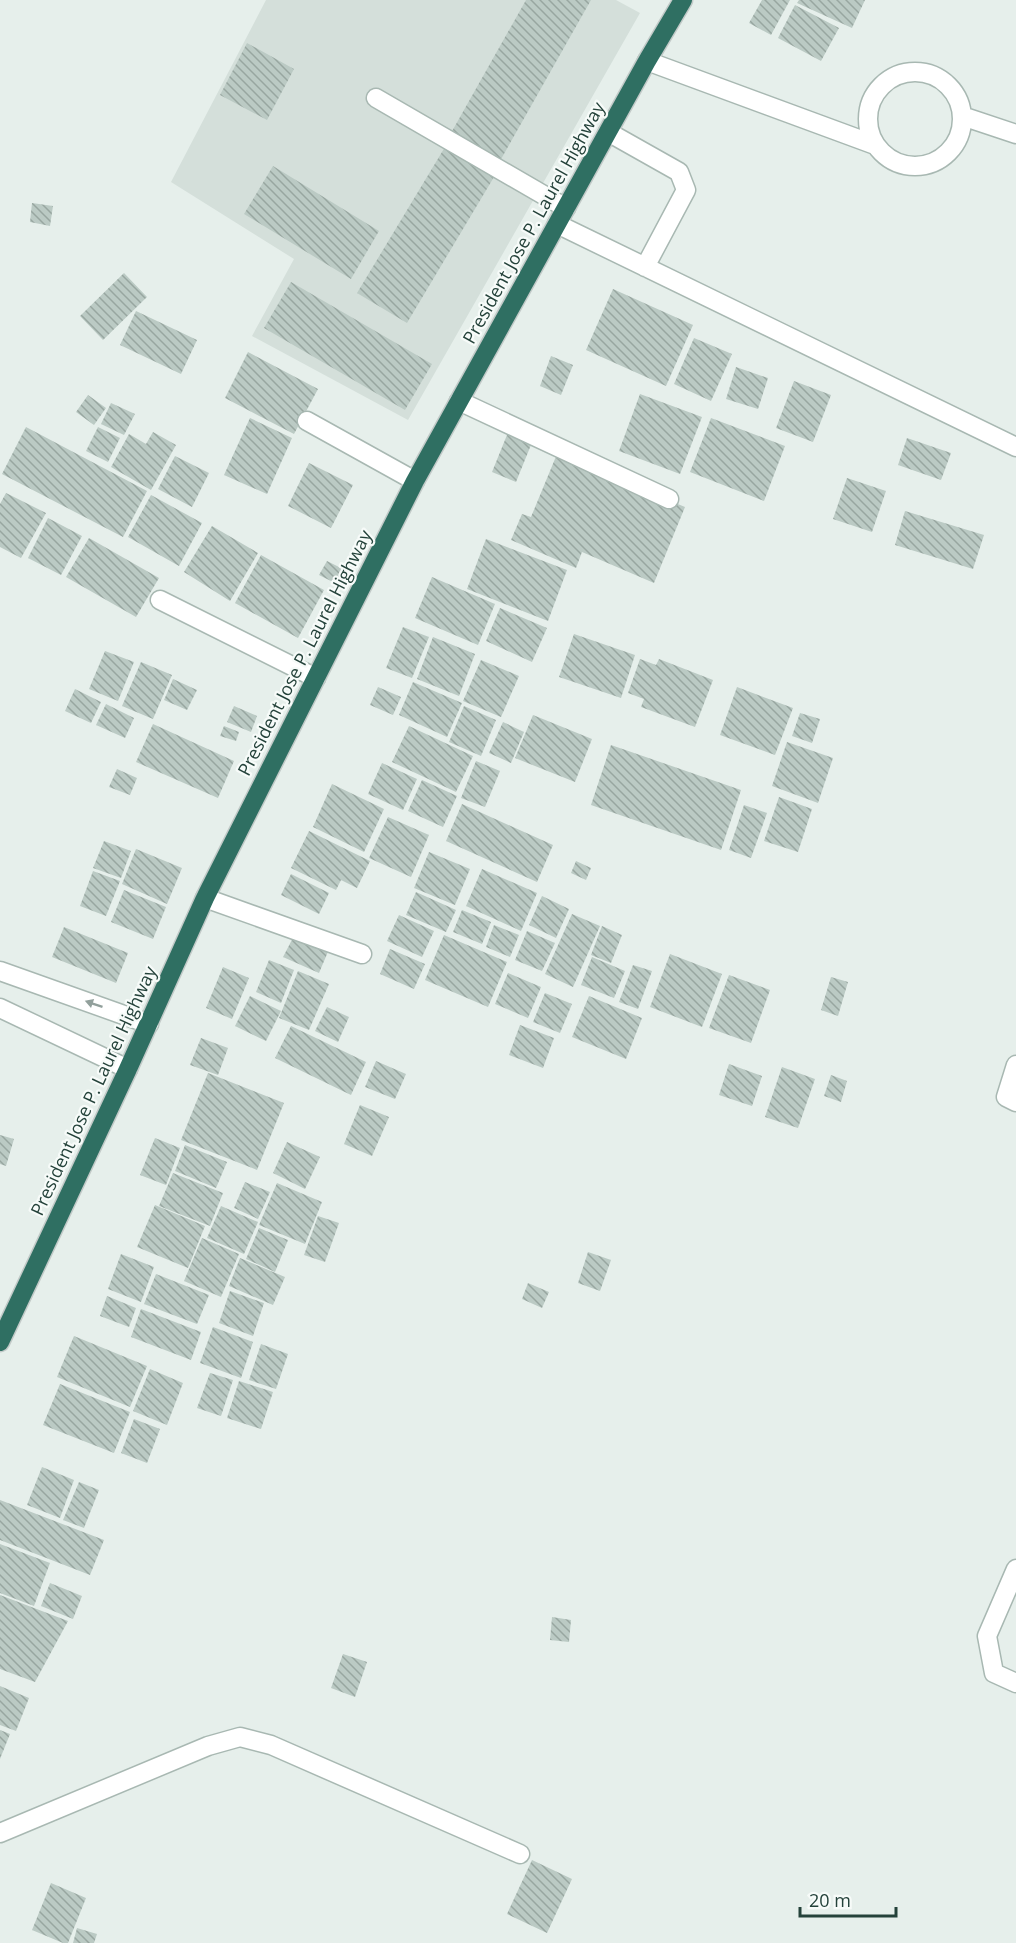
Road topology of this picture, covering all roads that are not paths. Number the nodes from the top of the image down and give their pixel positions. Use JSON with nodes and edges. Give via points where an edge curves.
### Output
{"nodes":[{"id":1,"x":683,"y":0,"type":"edge"},
{"id":2,"x":647,"y":61,"type":"junction"},
{"id":3,"x":376,"y":98,"type":"dead end"},
{"id":4,"x":962,"y":116,"type":"junction"},
{"id":5,"x":608,"y":132,"type":"junction"},
{"id":6,"x":1016,"y":134,"type":"edge"},
{"id":7,"x":875,"y":145,"type":"junction"},
{"id":8,"x":562,"y":216,"type":"junction"},
{"id":9,"x":645,"y":267,"type":"junction"},
{"id":10,"x":459,"y":401,"type":"junction"},
{"id":11,"x":307,"y":421,"type":"dead end"},
{"id":12,"x":1016,"y":447,"type":"edge"},
{"id":13,"x":416,"y":481,"type":"junction"},
{"id":14,"x":669,"y":499,"type":"dead end"},
{"id":15,"x":160,"y":600,"type":"dead end"},
{"id":16,"x":316,"y":678,"type":"junction"},
{"id":17,"x":205,"y":898,"type":"junction"},
{"id":18,"x":362,"y":954,"type":"dead end"},
{"id":19,"x":2,"y":972,"type":"edge"},
{"id":20,"x":0,"y":1008,"type":"edge"},
{"id":21,"x":149,"y":1024,"type":"junction"},
{"id":22,"x":1016,"y":1065,"type":"edge"},
{"id":23,"x":128,"y":1069,"type":"junction"},
{"id":24,"x":1016,"y":1102,"type":"edge"},
{"id":25,"x":0,"y":1342,"type":"edge"},
{"id":26,"x":1016,"y":1569,"type":"edge"},
{"id":27,"x":1016,"y":1683,"type":"edge"},
{"id":28,"x":0,"y":1833,"type":"edge"},
{"id":29,"x":520,"y":1854,"type":"dead end"}],
"edges":[{"from":1,"to":2,"type":"highway","name":"President Jose P. Laurel Highway"},
{"from":2,"to":5,"type":"highway","name":"President Jose P. Laurel Highway"},
{"from":2,"to":7,"type":"street"},
{"from":3,"to":8,"type":"street"},
{"from":4,"to":6,"type":"street"},
{"from":4,"to":7,"type":"street","via":[[960,136],[952,149],[928,165],[899,164]]},
{"from":4,"to":7,"type":"street","via":[[954,92],[942,80],[927,72],[895,75],[881,84],[869,106],[869,130]]},
{"from":5,"to":8,"type":"highway","name":"President Jose P. Laurel Highway"},
{"from":5,"to":9,"type":"street","via":[[679,172],[686,190]]},
{"from":8,"to":9,"type":"street"},
{"from":8,"to":10,"type":"highway","name":"President Jose P. Laurel Highway"},
{"from":9,"to":12,"type":"street"},
{"from":10,"to":13,"type":"highway","name":"President Jose P. Laurel Highway"},
{"from":10,"to":14,"type":"street"},
{"from":11,"to":13,"type":"street"},
{"from":13,"to":16,"type":"highway","name":"President Jose P. Laurel Highway"},
{"from":15,"to":16,"type":"street"},
{"from":16,"to":17,"type":"highway","name":"President Jose P. Laurel Highway"},
{"from":17,"to":18,"type":"street"},
{"from":17,"to":21,"type":"highway","name":"President Jose P. Laurel Highway"},
{"from":21,"to":19,"type":"street","one_way":true},
{"from":20,"to":23,"type":"street"},
{"from":21,"to":23,"type":"highway","name":"President Jose P. Laurel Highway"},
{"from":22,"to":24,"type":"street","via":[[1006,1097]]},
{"from":23,"to":25,"type":"highway","name":"President Jose P. Laurel Highway"},
{"from":26,"to":27,"type":"street","via":[[987,1636],[994,1673]]},
{"from":28,"to":29,"type":"street","via":[[208,1746],[240,1737],[271,1745]]}]}
